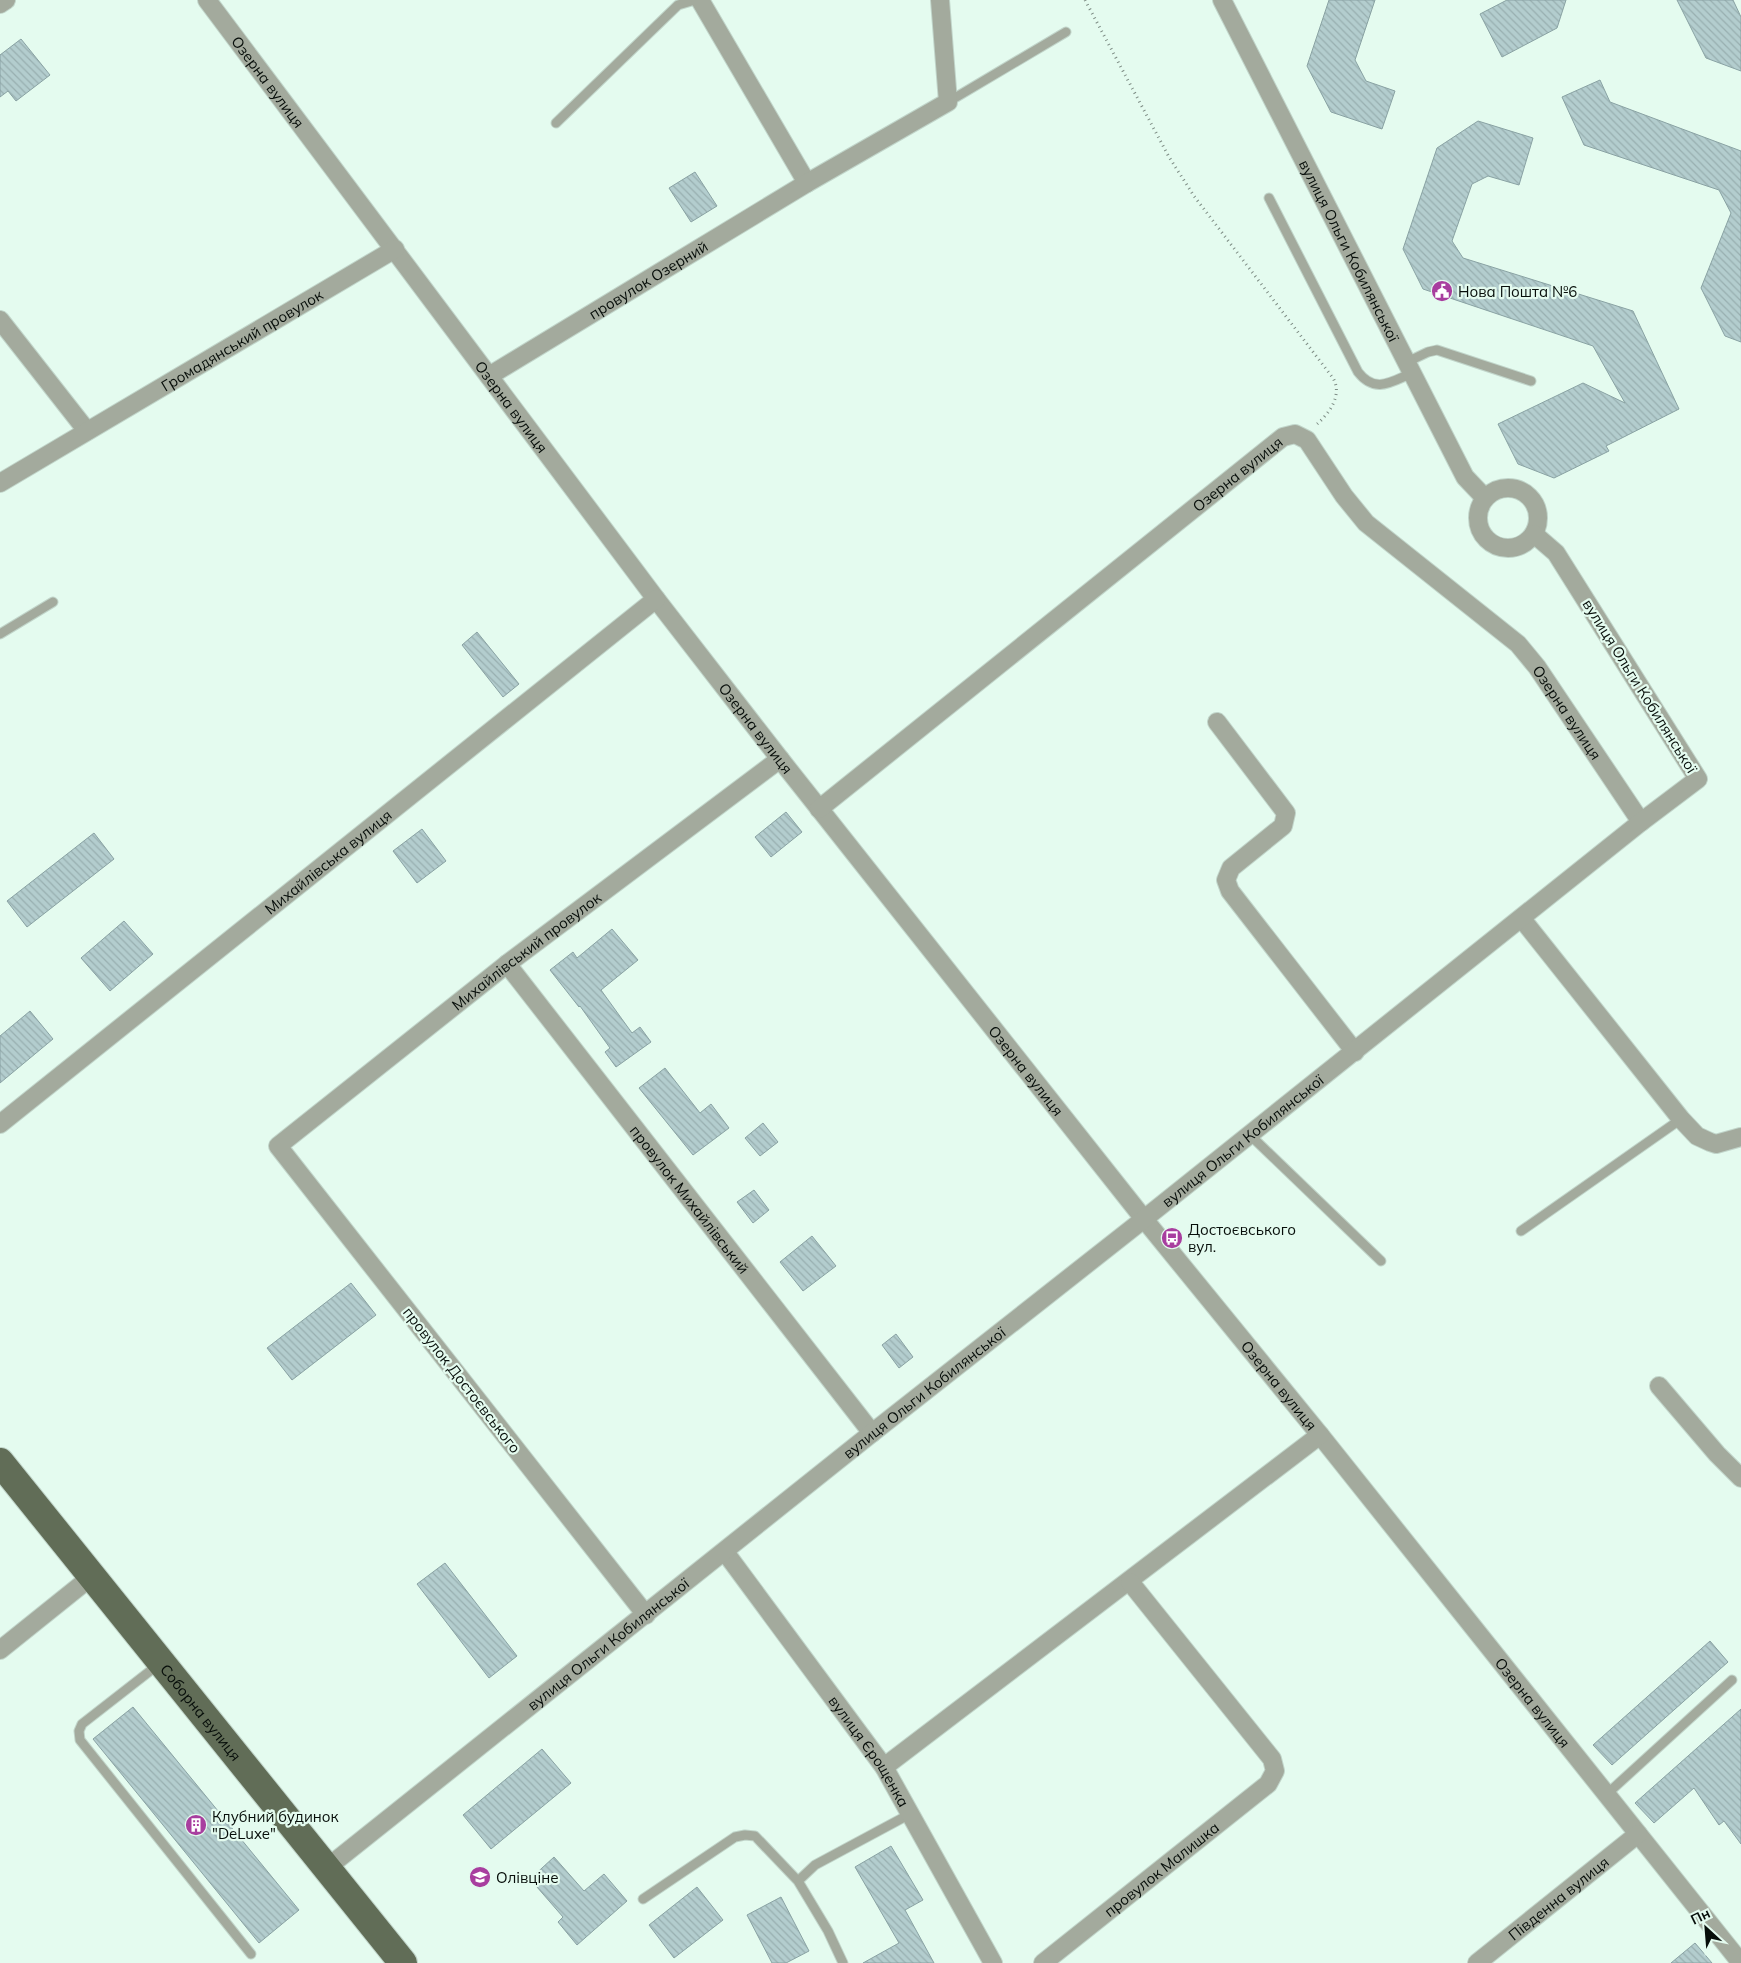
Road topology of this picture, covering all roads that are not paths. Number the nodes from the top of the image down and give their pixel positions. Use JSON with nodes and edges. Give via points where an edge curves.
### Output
{"nodes":[{"id":1,"x":6,"y":0,"type":"edge"},
{"id":2,"x":207,"y":0,"type":"edge"},
{"id":3,"x":695,"y":0,"type":"edge"},
{"id":4,"x":700,"y":0,"type":"edge"},
{"id":5,"x":940,"y":0,"type":"edge"},
{"id":6,"x":1222,"y":0,"type":"edge"},
{"id":7,"x":0,"y":4,"type":"edge"},
{"id":8,"x":1066,"y":32,"type":"dead end"},
{"id":9,"x":948,"y":102,"type":"junction"},
{"id":10,"x":556,"y":123,"type":"dead end"},
{"id":11,"x":807,"y":183,"type":"junction"},
{"id":12,"x":1269,"y":198,"type":"dead end"},
{"id":13,"x":395,"y":249,"type":"junction"},
{"id":14,"x":0,"y":320,"type":"edge"},
{"id":15,"x":1409,"y":367,"type":"junction"},
{"id":16,"x":489,"y":376,"type":"junction"},
{"id":17,"x":1531,"y":382,"type":"dead end"},
{"id":18,"x":88,"y":431,"type":"junction"},
{"id":19,"x":0,"y":483,"type":"edge"},
{"id":20,"x":1484,"y":498,"type":"junction"},
{"id":21,"x":1534,"y":534,"type":"junction"},
{"id":22,"x":656,"y":599,"type":"junction"},
{"id":23,"x":53,"y":602,"type":"dead end"},
{"id":24,"x":0,"y":634,"type":"edge"},
{"id":25,"x":1217,"y":722,"type":"dead end"},
{"id":26,"x":780,"y":759,"type":"junction"},
{"id":27,"x":819,"y":809,"type":"junction"},
{"id":28,"x":1641,"y":822,"type":"junction"},
{"id":29,"x":1522,"y":919,"type":"junction"},
{"id":30,"x":508,"y":964,"type":"junction"},
{"id":31,"x":1355,"y":1052,"type":"junction"},
{"id":32,"x":1681,"y":1119,"type":"junction"},
{"id":33,"x":0,"y":1124,"type":"edge"},
{"id":34,"x":1250,"y":1135,"type":"junction"},
{"id":35,"x":1741,"y":1137,"type":"edge"},
{"id":36,"x":278,"y":1146,"type":"joint"},
{"id":37,"x":1144,"y":1219,"type":"junction"},
{"id":38,"x":1520,"y":1231,"type":"dead end"},
{"id":39,"x":1380,"y":1261,"type":"dead end"},
{"id":40,"x":1659,"y":1386,"type":"dead end"},
{"id":41,"x":872,"y":1433,"type":"junction"},
{"id":42,"x":1320,"y":1435,"type":"junction"},
{"id":43,"x":0,"y":1462,"type":"edge"},
{"id":44,"x":1741,"y":1478,"type":"edge"},
{"id":45,"x":725,"y":1552,"type":"junction"},
{"id":46,"x":92,"y":1577,"type":"junction"},
{"id":47,"x":1130,"y":1582,"type":"junction"},
{"id":48,"x":646,"y":1615,"type":"junction"},
{"id":49,"x":0,"y":1650,"type":"edge"},
{"id":50,"x":161,"y":1662,"type":"junction"},
{"id":51,"x":1732,"y":1680,"type":"dead end"},
{"id":52,"x":884,"y":1767,"type":"junction"},
{"id":53,"x":1606,"y":1794,"type":"junction"},
{"id":54,"x":910,"y":1814,"type":"junction"},
{"id":55,"x":1638,"y":1834,"type":"junction"},
{"id":56,"x":328,"y":1867,"type":"junction"},
{"id":57,"x":798,"y":1881,"type":"junction"},
{"id":58,"x":643,"y":1899,"type":"dead end"},
{"id":59,"x":251,"y":1954,"type":"dead end"},
{"id":60,"x":403,"y":1963,"type":"edge"},
{"id":61,"x":843,"y":1963,"type":"edge"},
{"id":62,"x":993,"y":1963,"type":"edge"},
{"id":63,"x":1043,"y":1963,"type":"edge"},
{"id":64,"x":1477,"y":1963,"type":"edge"},
{"id":65,"x":1741,"y":1963,"type":"edge"}],
"edges":[{"from":1,"to":7,"type":"street"},
{"from":2,"to":13,"type":"street","name":"Озерна вулиця"},
{"from":3,"to":10,"type":"lane","via":[[678,5]]},
{"from":4,"to":11,"type":"street"},
{"from":5,"to":9,"type":"street"},
{"from":6,"to":15,"type":"street","name":"вулиця Ольги Кобилянської"},
{"from":8,"to":9,"type":"lane"},
{"from":9,"to":11,"type":"street","name":"провулок Озерний"},
{"from":11,"to":16,"type":"street","name":"провулок Озерний"},
{"from":12,"to":15,"type":"lane","via":[[1358,372],[1370,384],[1380,385]]},
{"from":13,"to":16,"type":"street","name":"Озерна вулиця"},
{"from":13,"to":18,"type":"street","name":"Громадянський провулок"},
{"from":14,"to":18,"type":"street"},
{"from":15,"to":17,"type":"lane","via":[[1428,352],[1437,350]]},
{"from":15,"to":20,"type":"street","name":"вулиця Ольги Кобилянської","via":[[1465,477]]},
{"from":16,"to":22,"type":"street","name":"Озерна вулиця"},
{"from":18,"to":19,"type":"street","name":"Громадянський провулок"},
{"from":20,"to":21,"type":"street","via":[[1502,488],[1522,490],[1536,505],[1538,525]]},
{"from":20,"to":21,"type":"street","via":[[1479,506],[1478,527],[1490,543],[1509,549],[1527,542]]},
{"from":21,"to":28,"type":"street","name":"вулиця Ольги Кобилянської","via":[[1556,553],[1698,779]]},
{"from":22,"to":26,"type":"street","name":"Озерна вулиця"},
{"from":22,"to":33,"type":"street","name":"Михайлівська вулиця"},
{"from":23,"to":24,"type":"lane"},
{"from":25,"to":31,"type":"street","via":[[1286,813],[1283,826],[1230,868],[1226,880],[1230,891]]},
{"from":26,"to":27,"type":"street","name":"Озерна вулиця"},
{"from":26,"to":30,"type":"street","name":"Михайлівський провулок"},
{"from":27,"to":28,"type":"street","name":"Озерна вулиця","via":[[1289,435],[1307,440],[1366,523],[1518,644],[1537,667]]},
{"from":27,"to":37,"type":"street","name":"Озерна вулиця"},
{"from":28,"to":29,"type":"street","name":"вулиця Ольги Кобилянської"},
{"from":29,"to":31,"type":"street","name":"вулиця Ольги Кобилянської"},
{"from":29,"to":32,"type":"street"},
{"from":30,"to":36,"type":"street","name":"Михайлівський провулок"},
{"from":30,"to":41,"type":"street","name":"провулок Михайлівський"},
{"from":31,"to":34,"type":"street","name":"вулиця Ольги Кобилянської"},
{"from":32,"to":35,"type":"street","via":[[1697,1136],[1716,1144]]},
{"from":32,"to":38,"type":"lane"},
{"from":34,"to":37,"type":"street","name":"вулиця Ольги Кобилянської"},
{"from":34,"to":39,"type":"lane"},
{"from":36,"to":48,"type":"street","name":"провулок Достоєвського"},
{"from":37,"to":41,"type":"street","name":"вулиця Ольги Кобилянської"},
{"from":37,"to":42,"type":"street","name":"Озерна вулиця"},
{"from":40,"to":44,"type":"street"},
{"from":41,"to":45,"type":"street","name":"вулиця Ольги Кобилянської"},
{"from":42,"to":47,"type":"street"},
{"from":42,"to":53,"type":"street","name":"Озерна вулиця"},
{"from":43,"to":46,"type":"main road","name":"Соборна вулиця"},
{"from":45,"to":48,"type":"street","name":"вулиця Ольги Кобилянської"},
{"from":45,"to":52,"type":"street","name":"вулиця Єрощенка"},
{"from":46,"to":49,"type":"street"},
{"from":46,"to":50,"type":"main road","name":"Соборна вулиця"},
{"from":47,"to":52,"type":"street"},
{"from":47,"to":63,"type":"street","name":"провулок Малишка","via":[[1272,1759],[1275,1771],[1268,1784]]},
{"from":48,"to":56,"type":"street","name":"вулиця Ольги Кобилянської"},
{"from":50,"to":56,"type":"main road","name":"Соборна вулиця"},
{"from":50,"to":59,"type":"lane","via":[[82,1724],[80,1740]]},
{"from":51,"to":53,"type":"lane"},
{"from":52,"to":54,"type":"street","name":"вулиця Єрощенка"},
{"from":53,"to":55,"type":"street","name":"Озерна вулиця"},
{"from":54,"to":57,"type":"lane","via":[[814,1865]]},
{"from":54,"to":62,"type":"street","name":"вулиця Єрощенка"},
{"from":55,"to":64,"type":"street","name":"Південна вулиця"},
{"from":55,"to":65,"type":"street","name":"Озерна вулиця"},
{"from":56,"to":60,"type":"main road","name":"Соборна вулиця"},
{"from":57,"to":58,"type":"lane","via":[[755,1836],[745,1835],[735,1837]]},
{"from":57,"to":61,"type":"lane"}]}
